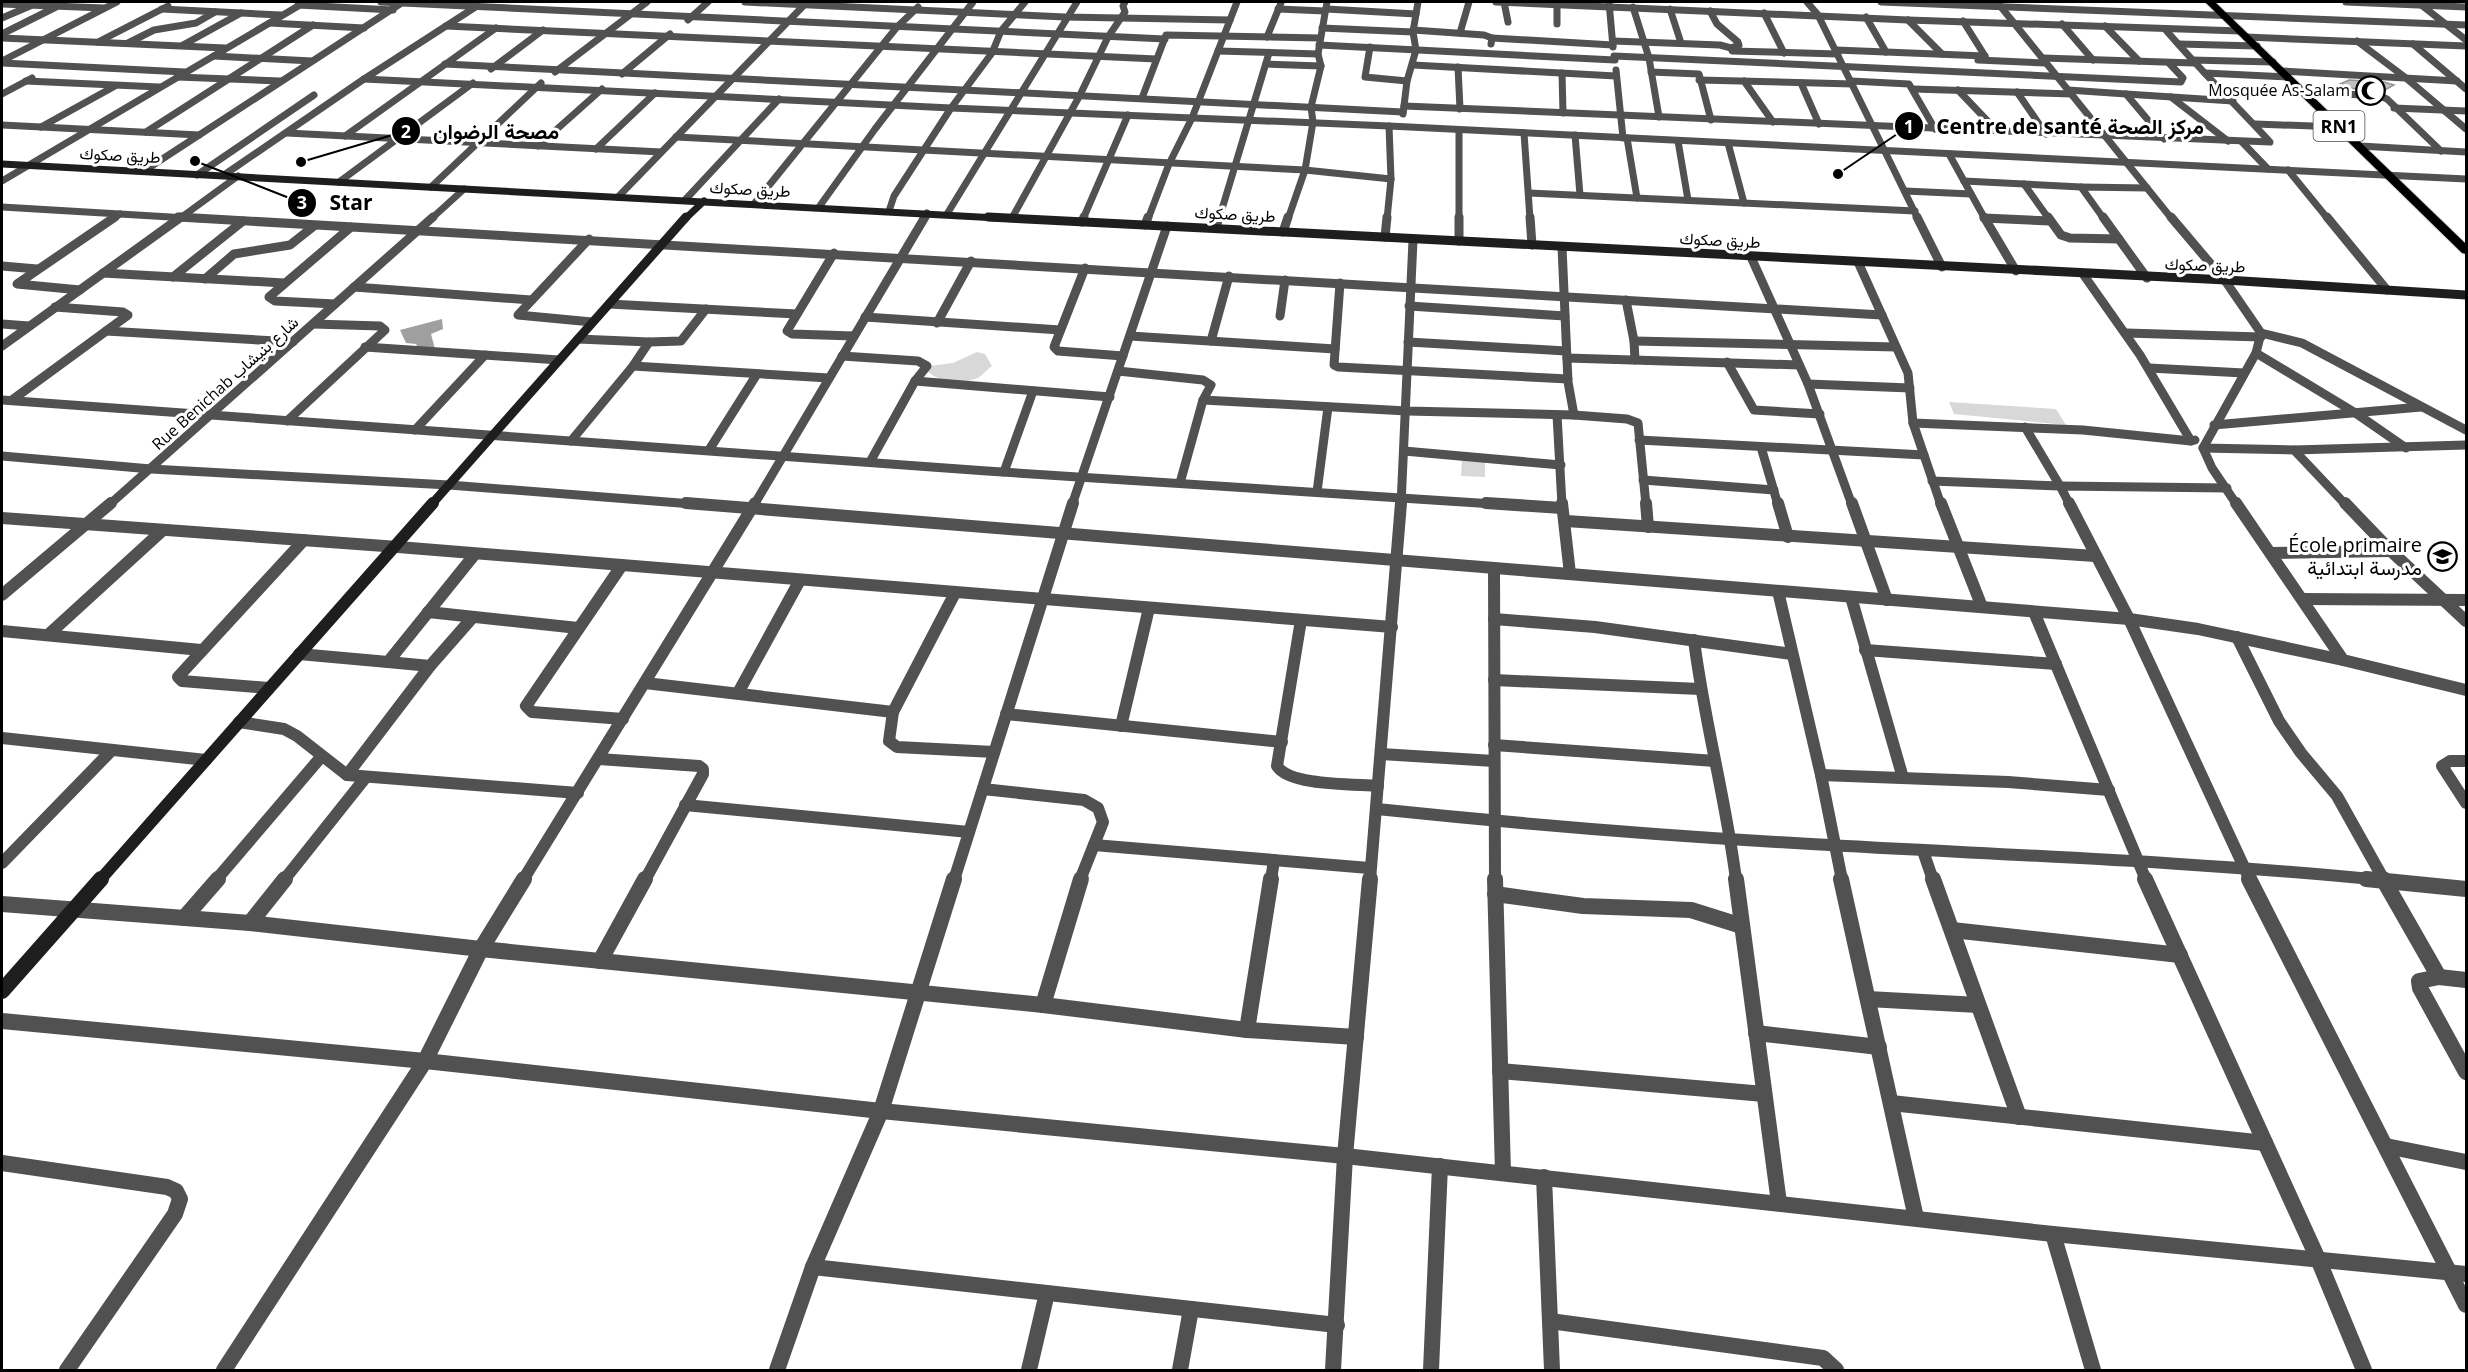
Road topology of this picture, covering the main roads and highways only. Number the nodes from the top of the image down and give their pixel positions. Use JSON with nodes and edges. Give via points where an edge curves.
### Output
{"nodes":[{"id":1,"x":2210,"y":2,"type":"edge"},
{"id":2,"x":2466,"y":250,"type":"edge"}],
"edges":[{"from":1,"to":2,"type":"highway","number":"RN1"}]}
